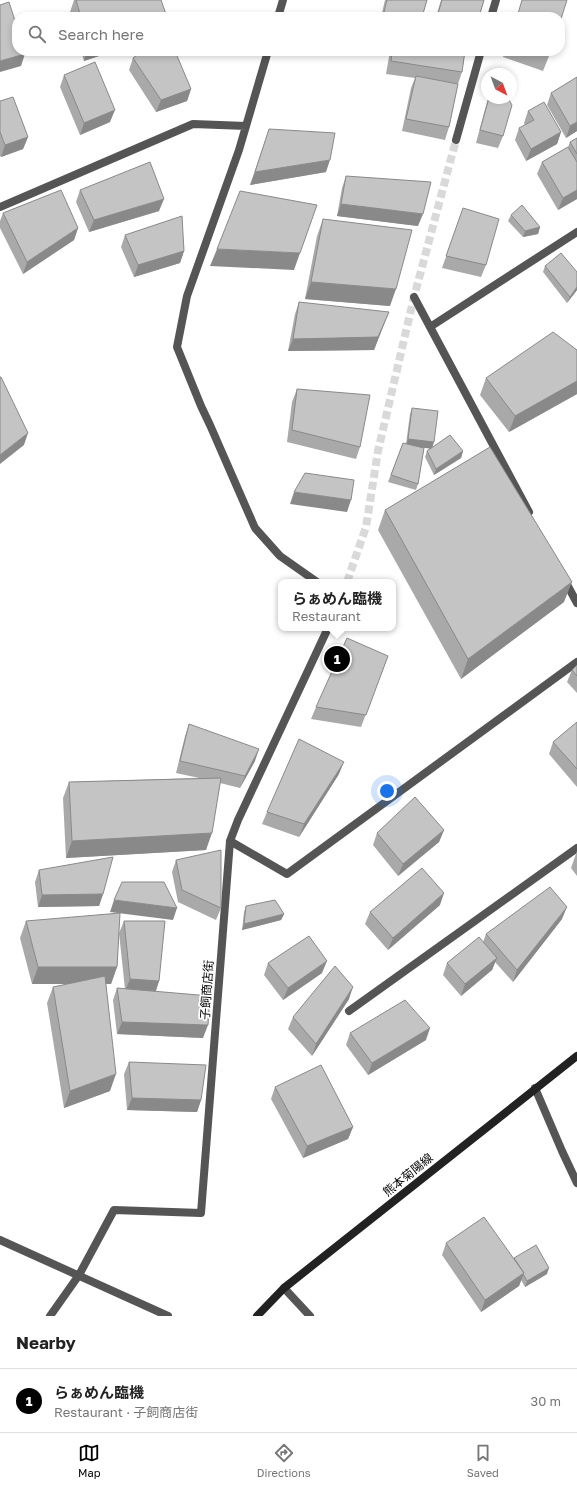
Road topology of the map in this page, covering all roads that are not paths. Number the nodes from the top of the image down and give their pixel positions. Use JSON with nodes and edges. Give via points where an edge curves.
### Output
{"nodes":[{"id":1,"x":283,"y":0,"type":"edge"},
{"id":2,"x":496,"y":0,"type":"edge"},
{"id":3,"x":279,"y":12,"type":"edge"},
{"id":4,"x":492,"y":12,"type":"edge"},
{"id":5,"x":267,"y":56,"type":"edge"},
{"id":6,"x":481,"y":56,"type":"edge"},
{"id":7,"x":246,"y":126,"type":"junction"},
{"id":8,"x":456,"y":140,"type":"tunnel mouth"},
{"id":9,"x":0,"y":207,"type":"edge"},
{"id":10,"x":577,"y":232,"type":"edge"},
{"id":11,"x":414,"y":297,"type":"dead end"},
{"id":12,"x":430,"y":327,"type":"junction"},
{"id":13,"x":534,"y":522,"type":"edge"},
{"id":14,"x":559,"y":569,"type":"edge"},
{"id":15,"x":313,"y":579,"type":"edge"},
{"id":16,"x":577,"y":603,"type":"edge"},
{"id":17,"x":327,"y":631,"type":"edge"},
{"id":18,"x":577,"y":662,"type":"edge"},
{"id":19,"x":230,"y":841,"type":"junction"},
{"id":20,"x":577,"y":848,"type":"edge"},
{"id":21,"x":348,"y":1011,"type":"edge"},
{"id":22,"x":577,"y":1056,"type":"edge"},
{"id":23,"x":536,"y":1088,"type":"junction"},
{"id":24,"x":577,"y":1183,"type":"edge"},
{"id":25,"x":0,"y":1240,"type":"edge"},
{"id":26,"x":79,"y":1275,"type":"junction"},
{"id":27,"x":284,"y":1288,"type":"junction"},
{"id":28,"x":50,"y":1316,"type":"edge"},
{"id":29,"x":168,"y":1316,"type":"edge"},
{"id":30,"x":257,"y":1316,"type":"edge"},
{"id":31,"x":310,"y":1316,"type":"edge"}],
"edges":[{"from":1,"to":3,"type":"street"},
{"from":2,"to":4,"type":"street"},
{"from":5,"to":7,"type":"street"},
{"from":6,"to":8,"type":"street"},
{"from":7,"to":9,"type":"street","via":[[193,124]]},
{"from":7,"to":15,"type":"street","via":[[187,296],[177,347],[255,528],[280,556]]},
{"from":10,"to":12,"type":"street"},
{"from":11,"to":12,"type":"street"},
{"from":12,"to":13,"type":"street"},
{"from":14,"to":16,"type":"street"},
{"from":17,"to":19,"type":"street","name":"子飼商店街"},
{"from":18,"to":19,"type":"street","via":[[287,874]]},
{"from":19,"to":26,"type":"street","name":"子飼商店街","via":[[201,1213],[114,1210]]},
{"from":20,"to":21,"type":"street"},
{"from":22,"to":23,"type":"main road","name":"熊本菊陽線"},
{"from":23,"to":24,"type":"street"},
{"from":23,"to":27,"type":"main road","name":"熊本菊陽線"},
{"from":25,"to":26,"type":"street"},
{"from":26,"to":28,"type":"street"},
{"from":26,"to":29,"type":"street"},
{"from":27,"to":30,"type":"main road","name":"熊本菊陽線"},
{"from":27,"to":31,"type":"street"}]}
